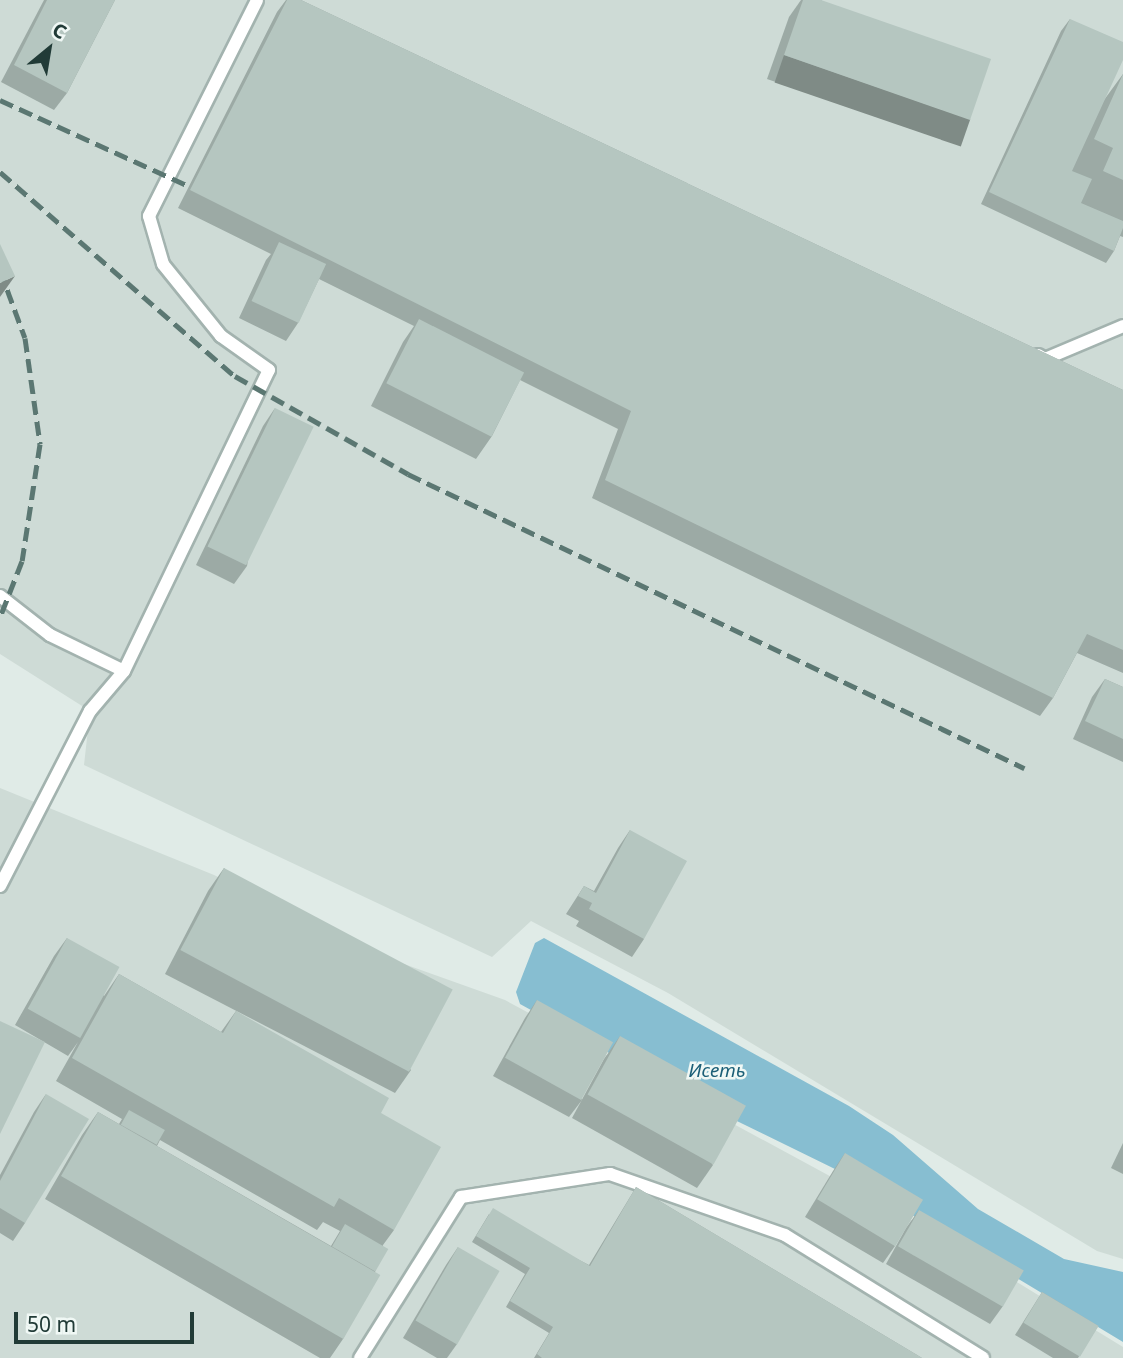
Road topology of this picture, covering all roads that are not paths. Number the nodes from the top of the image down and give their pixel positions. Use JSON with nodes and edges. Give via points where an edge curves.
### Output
{"nodes":[{"id":1,"x":257,"y":0,"type":"edge"},
{"id":2,"x":1123,"y":326,"type":"edge"},
{"id":3,"x":1021,"y":347,"type":"edge"},
{"id":4,"x":0,"y":596,"type":"edge"},
{"id":5,"x":124,"y":671,"type":"junction"},
{"id":6,"x":0,"y":886,"type":"edge"},
{"id":7,"x":360,"y":1358,"type":"edge"},
{"id":8,"x":983,"y":1358,"type":"edge"}],
"edges":[{"from":1,"to":5,"type":"lane","via":[[149,216],[163,264],[222,336],[269,370]]},
{"from":2,"to":3,"type":"lane","via":[[1045,359]]},
{"from":4,"to":5,"type":"lane","via":[[50,635]]},
{"from":5,"to":6,"type":"lane","via":[[90,711]]},
{"from":7,"to":8,"type":"lane","via":[[461,1197],[610,1174],[785,1235]]}]}
